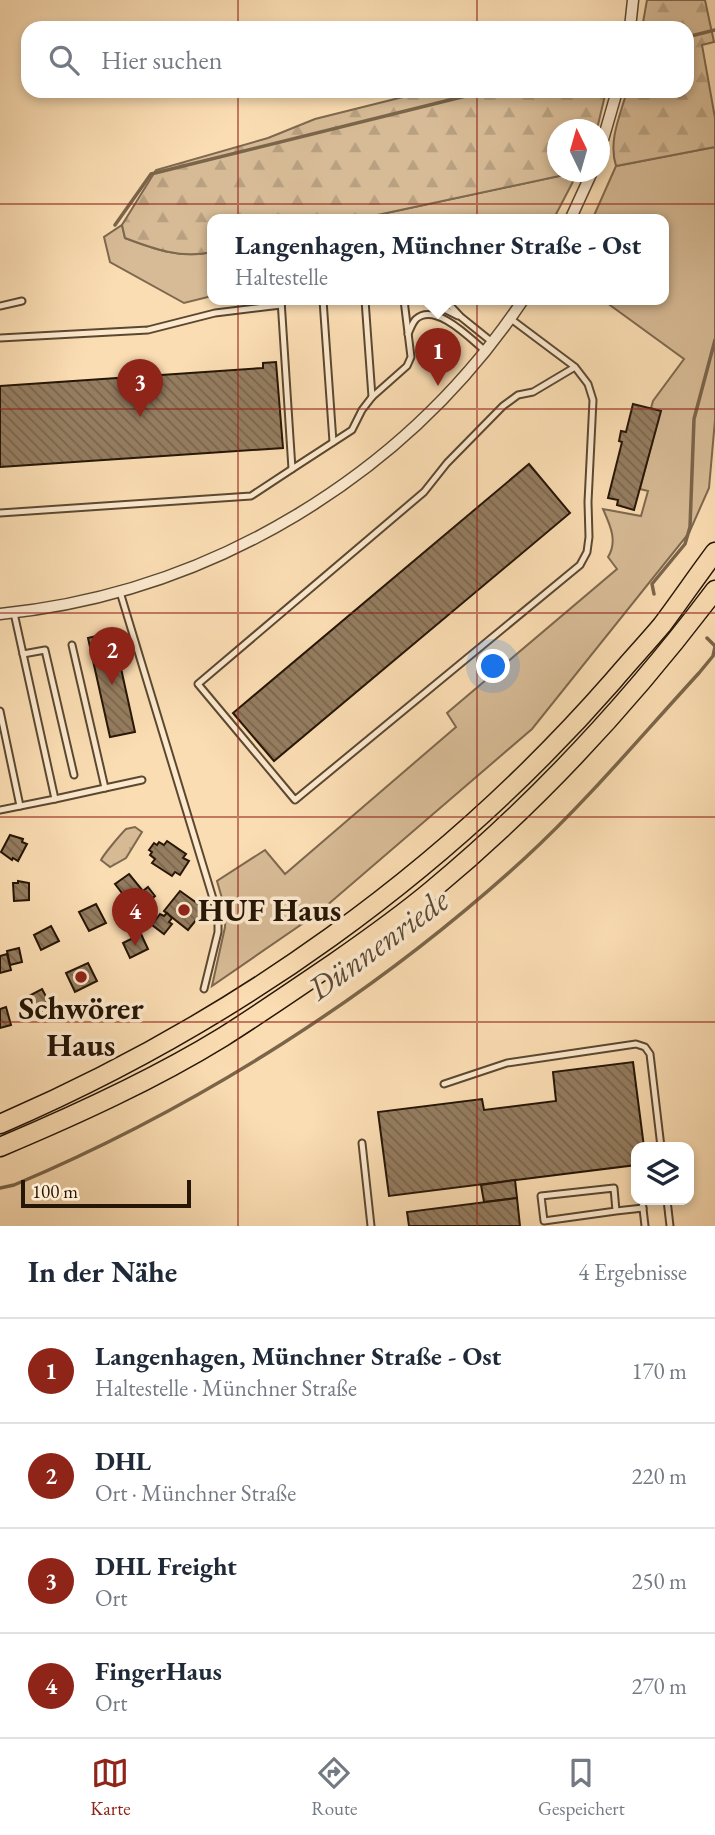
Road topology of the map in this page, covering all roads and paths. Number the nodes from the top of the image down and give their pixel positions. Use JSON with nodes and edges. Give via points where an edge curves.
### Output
{"nodes":[{"id":1,"x":634,"y":0,"type":"edge"},
{"id":2,"x":630,"y":21,"type":"edge"},
{"id":3,"x":615,"y":98,"type":"edge"},
{"id":4,"x":609,"y":119,"type":"edge"},
{"id":5,"x":587,"y":182,"type":"edge"},
{"id":6,"x":573,"y":214,"type":"edge"},
{"id":7,"x":22,"y":300,"type":"dead end"},
{"id":8,"x":268,"y":305,"type":"edge"},
{"id":9,"x":281,"y":305,"type":"edge"},
{"id":10,"x":323,"y":305,"type":"edge"},
{"id":11,"x":365,"y":305,"type":"edge"},
{"id":12,"x":405,"y":305,"type":"edge"},
{"id":13,"x":439,"y":305,"type":"edge"},
{"id":14,"x":450,"y":305,"type":"edge"},
{"id":15,"x":520,"y":305,"type":"edge"},
{"id":16,"x":0,"y":306,"type":"edge"},
{"id":17,"x":461,"y":317,"type":"junction"},
{"id":18,"x":511,"y":319,"type":"junction"},
{"id":19,"x":408,"y":334,"type":"junction"},
{"id":20,"x":0,"y":338,"type":"edge"},
{"id":21,"x":489,"y":346,"type":"junction"},
{"id":22,"x":575,"y":367,"type":"junction"},
{"id":23,"x":372,"y":397,"type":"junction"},
{"id":24,"x":333,"y":442,"type":"junction"},
{"id":25,"x":292,"y":469,"type":"junction"},
{"id":26,"x":0,"y":513,"type":"edge"},
{"id":27,"x":715,"y":552,"type":"edge"},
{"id":28,"x":715,"y":590,"type":"edge"},
{"id":29,"x":120,"y":592,"type":"junction"},
{"id":30,"x":14,"y":613,"type":"junction"},
{"id":31,"x":0,"y":614,"type":"edge"},
{"id":32,"x":72,"y":645,"type":"dead end"},
{"id":33,"x":23,"y":653,"type":"junction"},
{"id":34,"x":0,"y":711,"type":"edge"},
{"id":35,"x":74,"y":775,"type":"dead end"},
{"id":36,"x":142,"y":780,"type":"dead end"},
{"id":37,"x":105,"y":788,"type":"junction"},
{"id":38,"x":55,"y":799,"type":"junction"},
{"id":39,"x":20,"y":806,"type":"junction"},
{"id":40,"x":0,"y":810,"type":"edge"},
{"id":41,"x":204,"y":989,"type":"dead end"},
{"id":42,"x":444,"y":1084,"type":"dead end"},
{"id":43,"x":0,"y":1124,"type":"edge"},
{"id":44,"x":660,"y":1142,"type":"edge"},
{"id":45,"x":362,"y":1143,"type":"dead end"},
{"id":46,"x":0,"y":1147,"type":"edge"},
{"id":47,"x":643,"y":1205,"type":"edge"},
{"id":48,"x":668,"y":1205,"type":"edge"},
{"id":49,"x":643,"y":1208,"type":"junction"},
{"id":50,"x":616,"y":1211,"type":"junction"},
{"id":51,"x":371,"y":1226,"type":"edge"},
{"id":52,"x":645,"y":1226,"type":"edge"},
{"id":53,"x":670,"y":1226,"type":"edge"}],
"edges":[{"from":1,"to":2,"type":"street"},
{"from":3,"to":4,"type":"street"},
{"from":5,"to":6,"type":"street"},
{"from":7,"to":16,"type":"lane"},
{"from":8,"to":20,"type":"lane","via":[[148,330]]},
{"from":9,"to":25,"type":"lane"},
{"from":10,"to":24,"type":"lane"},
{"from":11,"to":23,"type":"lane"},
{"from":12,"to":19,"type":"lane"},
{"from":13,"to":17,"type":"lane"},
{"from":14,"to":17,"type":"lane"},
{"from":15,"to":18,"type":"street"},
{"from":17,"to":21,"type":"lane"},
{"from":18,"to":21,"type":"street"},
{"from":18,"to":22,"type":"lane"},
{"from":19,"to":21,"type":"lane","via":[[415,320],[435,315]]},
{"from":19,"to":23,"type":"lane","via":[[411,357],[407,366]]},
{"from":21,"to":29,"type":"street","via":[[415,427],[320,501],[215,558]]},
{"from":22,"to":22,"type":"lane","via":[[503,405],[424,492],[198,684],[295,800],[580,565],[589,537],[593,400]]},
{"from":23,"to":24,"type":"lane","via":[[352,430]]},
{"from":24,"to":25,"type":"lane"},
{"from":25,"to":26,"type":"lane","via":[[251,496]]},
{"from":27,"to":43,"type":"highway","via":[[660,626],[588,709],[503,795],[413,874],[348,926],[209,1018],[129,1063]]},
{"from":28,"to":46,"type":"highway","via":[[608,723],[431,891],[360,945],[221,1038],[72,1116]]},
{"from":29,"to":30,"type":"street"},
{"from":29,"to":41,"type":"lane","via":[[218,915]]},
{"from":30,"to":31,"type":"street"},
{"from":30,"to":33,"type":"lane"},
{"from":32,"to":37,"type":"lane"},
{"from":33,"to":35,"type":"lane","via":[[45,649]]},
{"from":33,"to":38,"type":"lane"},
{"from":34,"to":39,"type":"lane"},
{"from":36,"to":37,"type":"lane"},
{"from":37,"to":38,"type":"lane"},
{"from":38,"to":39,"type":"lane"},
{"from":39,"to":40,"type":"lane"},
{"from":42,"to":44,"type":"lane","via":[[507,1063],[636,1044],[650,1054]]},
{"from":45,"to":51,"type":"lane"},
{"from":47,"to":49,"type":"lane"},
{"from":48,"to":53,"type":"lane"},
{"from":49,"to":50,"type":"lane"},
{"from":49,"to":52,"type":"lane"},
{"from":50,"to":50,"type":"lane","via":[[614,1188],[541,1196],[544,1221]]}]}
